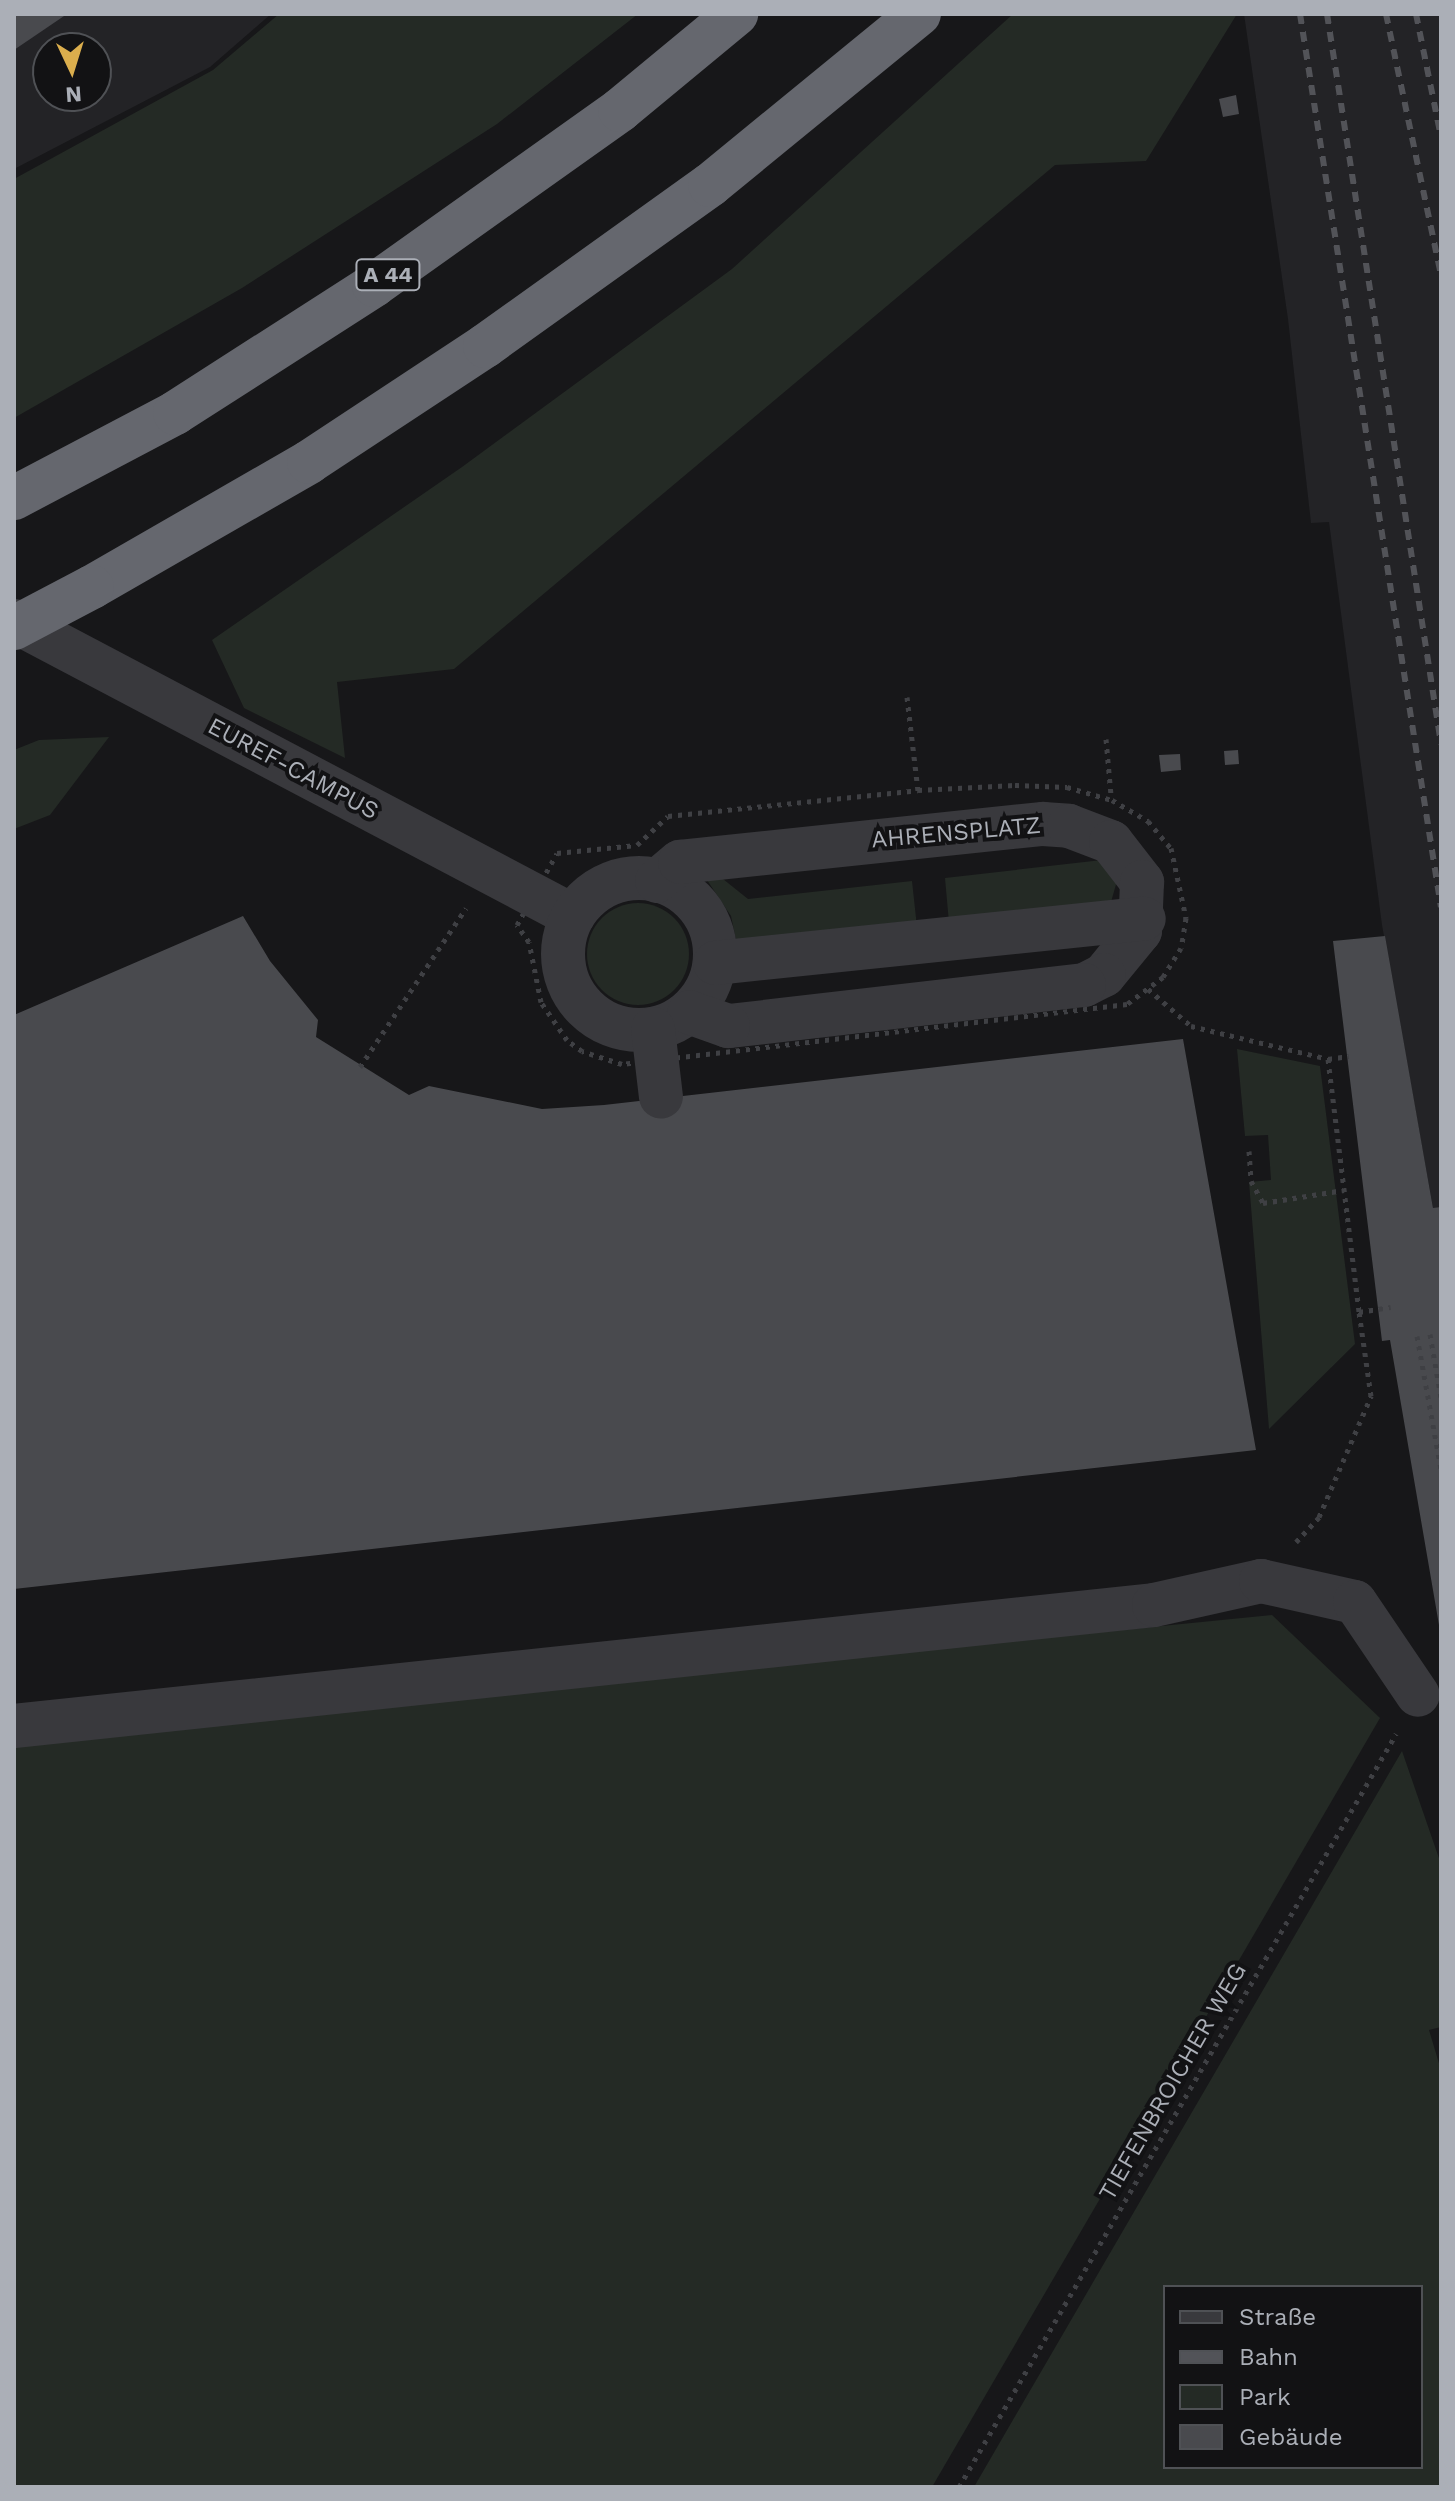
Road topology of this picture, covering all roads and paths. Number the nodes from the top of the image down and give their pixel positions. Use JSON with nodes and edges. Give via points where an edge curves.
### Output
{"nodes":[{"id":1,"x":736,"y":14,"type":"edge"},
{"id":2,"x":919,"y":14,"type":"edge"},
{"id":3,"x":14,"y":498,"type":"edge"},
{"id":4,"x":14,"y":621,"type":"edge"},
{"id":5,"x":14,"y":628,"type":"edge"},
{"id":6,"x":1106,"y":739,"type":"dead end"},
{"id":7,"x":1112,"y":800,"type":"dead end"},
{"id":8,"x":657,"y":881,"type":"junction"},
{"id":9,"x":471,"y":900,"type":"dead end"},
{"id":10,"x":573,"y":916,"type":"junction"},
{"id":11,"x":1144,"y":919,"type":"junction"},
{"id":12,"x":715,"y":963,"type":"junction"},
{"id":13,"x":1148,"y":990,"type":"dead end"},
{"id":14,"x":671,"y":1021,"type":"junction"},
{"id":15,"x":1349,"y":1056,"type":"dead end"},
{"id":16,"x":1328,"y":1059,"type":"junction"},
{"id":17,"x":360,"y":1067,"type":"dead end"},
{"id":18,"x":661,"y":1097,"type":"dead end"},
{"id":19,"x":1249,"y":1151,"type":"dead end"},
{"id":20,"x":1344,"y":1190,"type":"junction"},
{"id":21,"x":1391,"y":1307,"type":"dead end"},
{"id":22,"x":1359,"y":1312,"type":"junction"},
{"id":23,"x":1430,"y":1334,"type":"dead end"},
{"id":24,"x":1417,"y":1336,"type":"dead end"},
{"id":25,"x":1441,"y":1398,"type":"edge"},
{"id":26,"x":1441,"y":1469,"type":"edge"},
{"id":27,"x":1261,"y":1581,"type":"junction"},
{"id":28,"x":1418,"y":1695,"type":"joint"},
{"id":29,"x":14,"y":1726,"type":"edge"},
{"id":30,"x":959,"y":2487,"type":"edge"}],
"edges":[{"from":1,"to":3,"type":"highway","number":"A 44","via":[[620,110],[374,285],[175,413]]},
{"from":2,"to":5,"type":"highway","bridge":true,"via":[[710,185],[485,346],[309,462]]},
{"from":4,"to":10,"type":"street","name":"EUREF-CAMPUS"},
{"from":6,"to":7,"type":"path"},
{"from":8,"to":10,"type":"street","via":[[633,878],[607,886]]},
{"from":8,"to":11,"type":"street","name":"AHRENSPLATZ","via":[[680,862],[1043,824],[1082,830],[1111,842],[1142,882]]},
{"from":8,"to":12,"type":"street","via":[[695,902],[715,941]]},
{"from":9,"to":17,"type":"path"},
{"from":10,"to":14,"type":"street","via":[[563,961],[581,1004],[614,1026]]},
{"from":11,"to":12,"type":"street"},
{"from":11,"to":14,"type":"street","via":[[1132,944],[1104,975],[1068,989],[728,1026]]},
{"from":12,"to":14,"type":"street","via":[[707,990]]},
{"from":13,"to":16,"type":"path","via":[[1191,1026]]},
{"from":14,"to":18,"type":"street"},
{"from":15,"to":16,"type":"path"},
{"from":16,"to":20,"type":"path"},
{"from":19,"to":20,"type":"path","via":[[1251,1181],[1263,1203]]},
{"from":20,"to":22,"type":"path"},
{"from":21,"to":22,"type":"path"},
{"from":22,"to":27,"type":"path","via":[[1371,1396],[1319,1517]]},
{"from":23,"to":25,"type":"path"},
{"from":24,"to":26,"type":"path"},
{"from":27,"to":28,"type":"street","via":[[1355,1602]]},
{"from":27,"to":29,"type":"street","via":[[1154,1605]]},
{"from":28,"to":30,"type":"path","name":"TIEFENBROICHER WEG"}]}
